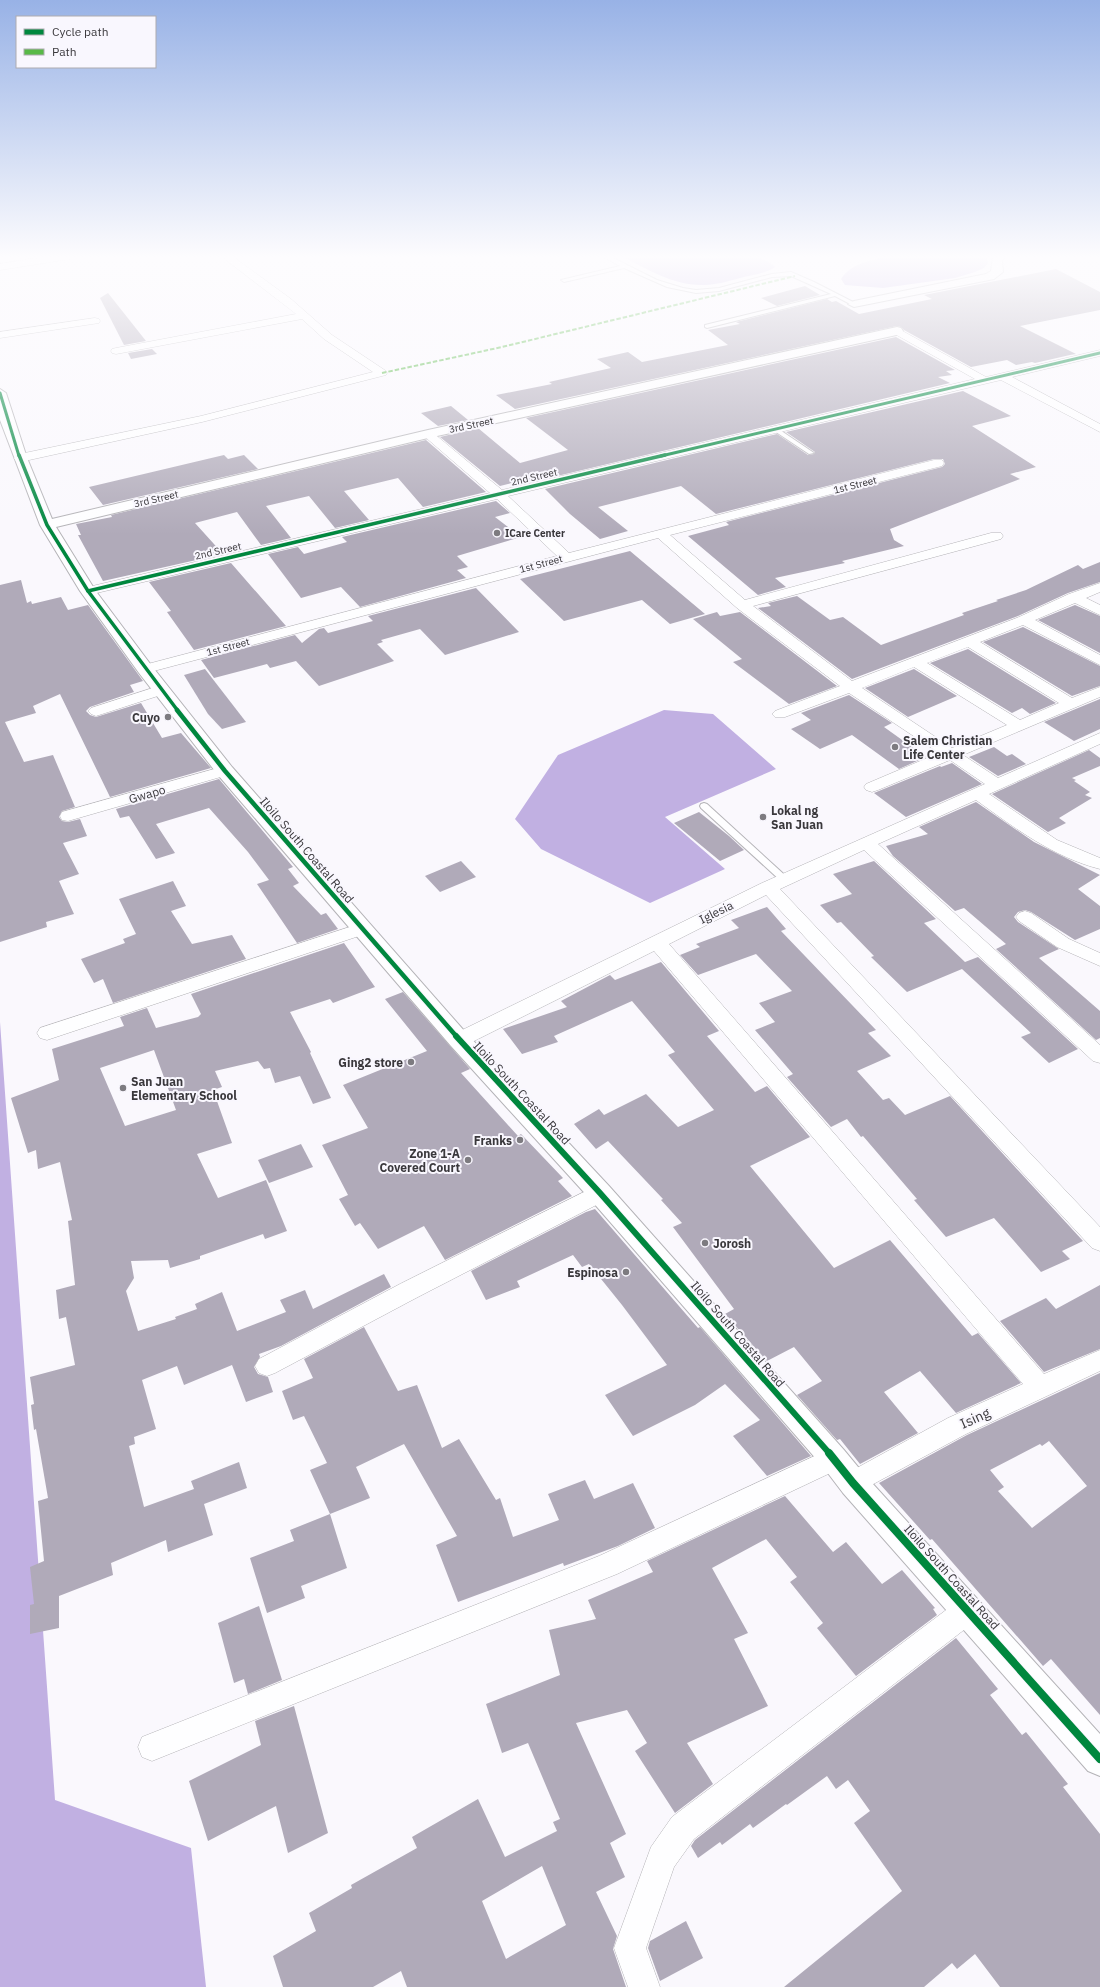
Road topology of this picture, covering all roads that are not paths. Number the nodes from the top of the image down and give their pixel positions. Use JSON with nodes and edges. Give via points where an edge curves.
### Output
{"nodes":[{"id":1,"x":133,"y":349,"type":"edge"},
{"id":2,"x":346,"y":349,"type":"edge"},
{"id":3,"x":816,"y":349,"type":"edge"},
{"id":4,"x":928,"y":349,"type":"edge"},
{"id":5,"x":116,"y":352,"type":"dead end"},
{"id":6,"x":1100,"y":353,"type":"edge"},
{"id":7,"x":1002,"y":376,"type":"junction"},
{"id":8,"x":984,"y":380,"type":"junction"},
{"id":9,"x":0,"y":392,"type":"edge"},
{"id":10,"x":775,"y":429,"type":"junction"},
{"id":11,"x":1100,"y":429,"type":"edge"},
{"id":12,"x":428,"y":434,"type":"junction"},
{"id":13,"x":810,"y":453,"type":"dead end"},
{"id":14,"x":20,"y":458,"type":"junction"},
{"id":15,"x":938,"y":463,"type":"dead end"},
{"id":16,"x":499,"y":494,"type":"junction"},
{"id":17,"x":47,"y":525,"type":"junction"},
{"id":18,"x":662,"y":535,"type":"junction"},
{"id":19,"x":996,"y":536,"type":"dead end"},
{"id":20,"x":566,"y":558,"type":"junction"},
{"id":21,"x":1100,"y":587,"type":"edge"},
{"id":22,"x":88,"y":591,"type":"junction"},
{"id":23,"x":1074,"y":597,"type":"junction"},
{"id":24,"x":742,"y":606,"type":"junction"},
{"id":25,"x":1100,"y":611,"type":"edge"},
{"id":26,"x":1024,"y":620,"type":"junction"},
{"id":27,"x":969,"y":641,"type":"junction"},
{"id":28,"x":914,"y":661,"type":"junction"},
{"id":29,"x":1100,"y":661,"type":"edge"},
{"id":30,"x":145,"y":669,"type":"junction"},
{"id":31,"x":851,"y":687,"type":"junction"},
{"id":32,"x":162,"y":690,"type":"junction"},
{"id":33,"x":1100,"y":692,"type":"edge"},
{"id":34,"x":1071,"y":704,"type":"junction"},
{"id":35,"x":96,"y":711,"type":"dead end"},
{"id":36,"x":780,"y":714,"type":"dead end"},
{"id":37,"x":1019,"y":726,"type":"junction"},
{"id":38,"x":1100,"y":738,"type":"edge"},
{"id":39,"x":951,"y":754,"type":"junction"},
{"id":40,"x":225,"y":770,"type":"junction"},
{"id":41,"x":996,"y":784,"type":"junction"},
{"id":42,"x":872,"y":787,"type":"dead end"},
{"id":43,"x":977,"y":793,"type":"junction"},
{"id":44,"x":704,"y":806,"type":"dead end"},
{"id":45,"x":68,"y":816,"type":"dead end"},
{"id":46,"x":867,"y":844,"type":"junction"},
{"id":47,"x":1100,"y":864,"type":"edge"},
{"id":48,"x":776,"y":884,"type":"junction"},
{"id":49,"x":1025,"y":917,"type":"dead end"},
{"id":50,"x":362,"y":929,"type":"junction"},
{"id":51,"x":656,"y":941,"type":"junction"},
{"id":52,"x":1100,"y":960,"type":"edge"},
{"id":53,"x":47,"y":1033,"type":"dead end"},
{"id":54,"x":459,"y":1040,"type":"junction"},
{"id":55,"x":1100,"y":1056,"type":"edge"},
{"id":56,"x":600,"y":1193,"type":"junction"},
{"id":57,"x":1100,"y":1242,"type":"edge"},
{"id":58,"x":1100,"y":1360,"type":"edge"},
{"id":59,"x":267,"y":1366,"type":"dead end"},
{"id":60,"x":1041,"y":1388,"type":"junction"},
{"id":61,"x":834,"y":1459,"type":"junction"},
{"id":62,"x":853,"y":1484,"type":"junction"},
{"id":63,"x":968,"y":1610,"type":"junction"},
{"id":64,"x":152,"y":1747,"type":"dead end"},
{"id":65,"x":1100,"y":1759,"type":"edge"},
{"id":66,"x":644,"y":1987,"type":"edge"}],
"edges":[{"from":1,"to":5,"type":"street"},
{"from":2,"to":14,"type":"street","via":[[382,373],[202,419]]},
{"from":3,"to":12,"type":"street","name":"3rd Street"},
{"from":4,"to":8,"type":"street"},
{"from":6,"to":7,"type":"street","name":"2nd Street"},
{"from":7,"to":8,"type":"street","name":"2nd Street"},
{"from":7,"to":11,"type":"street"},
{"from":8,"to":10,"type":"street","name":"2nd Street"},
{"from":9,"to":14,"type":"street","name":"Iloilo South Coastal Road"},
{"from":10,"to":13,"type":"lane"},
{"from":10,"to":16,"type":"street","name":"2nd Street"},
{"from":12,"to":16,"type":"street"},
{"from":12,"to":17,"type":"street","name":"3rd Street"},
{"from":14,"to":17,"type":"street","name":"Iloilo South Coastal Road"},
{"from":15,"to":18,"type":"street","name":"1st Street"},
{"from":16,"to":20,"type":"street"},
{"from":16,"to":22,"type":"street","name":"2nd Street"},
{"from":17,"to":22,"type":"street","name":"Iloilo South Coastal Road"},
{"from":18,"to":20,"type":"street","name":"1st Street"},
{"from":18,"to":24,"type":"street"},
{"from":19,"to":24,"type":"street"},
{"from":20,"to":30,"type":"street","name":"1st Street"},
{"from":21,"to":23,"type":"street"},
{"from":22,"to":30,"type":"street","name":"Iloilo South Coastal Road"},
{"from":23,"to":25,"type":"street"},
{"from":23,"to":26,"type":"street"},
{"from":24,"to":31,"type":"street"},
{"from":26,"to":27,"type":"street"},
{"from":26,"to":29,"type":"street"},
{"from":27,"to":28,"type":"street"},
{"from":27,"to":34,"type":"street"},
{"from":28,"to":31,"type":"street"},
{"from":28,"to":37,"type":"street"},
{"from":30,"to":32,"type":"street","name":"Iloilo South Coastal Road"},
{"from":31,"to":36,"type":"street"},
{"from":31,"to":39,"type":"street"},
{"from":32,"to":35,"type":"street"},
{"from":32,"to":40,"type":"street","name":"Iloilo South Coastal Road"},
{"from":33,"to":34,"type":"street"},
{"from":34,"to":37,"type":"street"},
{"from":37,"to":39,"type":"street"},
{"from":38,"to":41,"type":"street","name":"Iglesia"},
{"from":39,"to":41,"type":"street"},
{"from":39,"to":42,"type":"street"},
{"from":40,"to":45,"type":"street","name":"Gwapo"},
{"from":40,"to":50,"type":"street","name":"Iloilo South Coastal Road"},
{"from":41,"to":43,"type":"street","name":"Iglesia"},
{"from":43,"to":46,"type":"street","name":"Iglesia"},
{"from":43,"to":47,"type":"street","via":[[1036,834],[1071,854]]},
{"from":44,"to":48,"type":"lane"},
{"from":46,"to":48,"type":"street","name":"Iglesia"},
{"from":46,"to":55,"type":"street"},
{"from":48,"to":51,"type":"street","name":"Iglesia"},
{"from":48,"to":57,"type":"street"},
{"from":49,"to":52,"type":"street","via":[[1063,943]]},
{"from":50,"to":53,"type":"street"},
{"from":50,"to":54,"type":"street","name":"Iloilo South Coastal Road"},
{"from":51,"to":54,"type":"street","name":"Iglesia"},
{"from":51,"to":60,"type":"street"},
{"from":54,"to":56,"type":"street","name":"Iloilo South Coastal Road"},
{"from":56,"to":59,"type":"street"},
{"from":56,"to":61,"type":"street","name":"Iloilo South Coastal Road"},
{"from":58,"to":60,"type":"street","name":"Ising"},
{"from":60,"to":62,"type":"street","name":"Ising","via":[[957,1426]]},
{"from":61,"to":62,"type":"street","name":"Iloilo South Coastal Road"},
{"from":61,"to":64,"type":"street","via":[[608,1565]]},
{"from":62,"to":63,"type":"street","name":"Iloilo South Coastal Road"},
{"from":63,"to":65,"type":"street","name":"Iloilo South Coastal Road"},
{"from":63,"to":66,"type":"street","via":[[683,1828],[662,1858],[630,1948]]}]}
